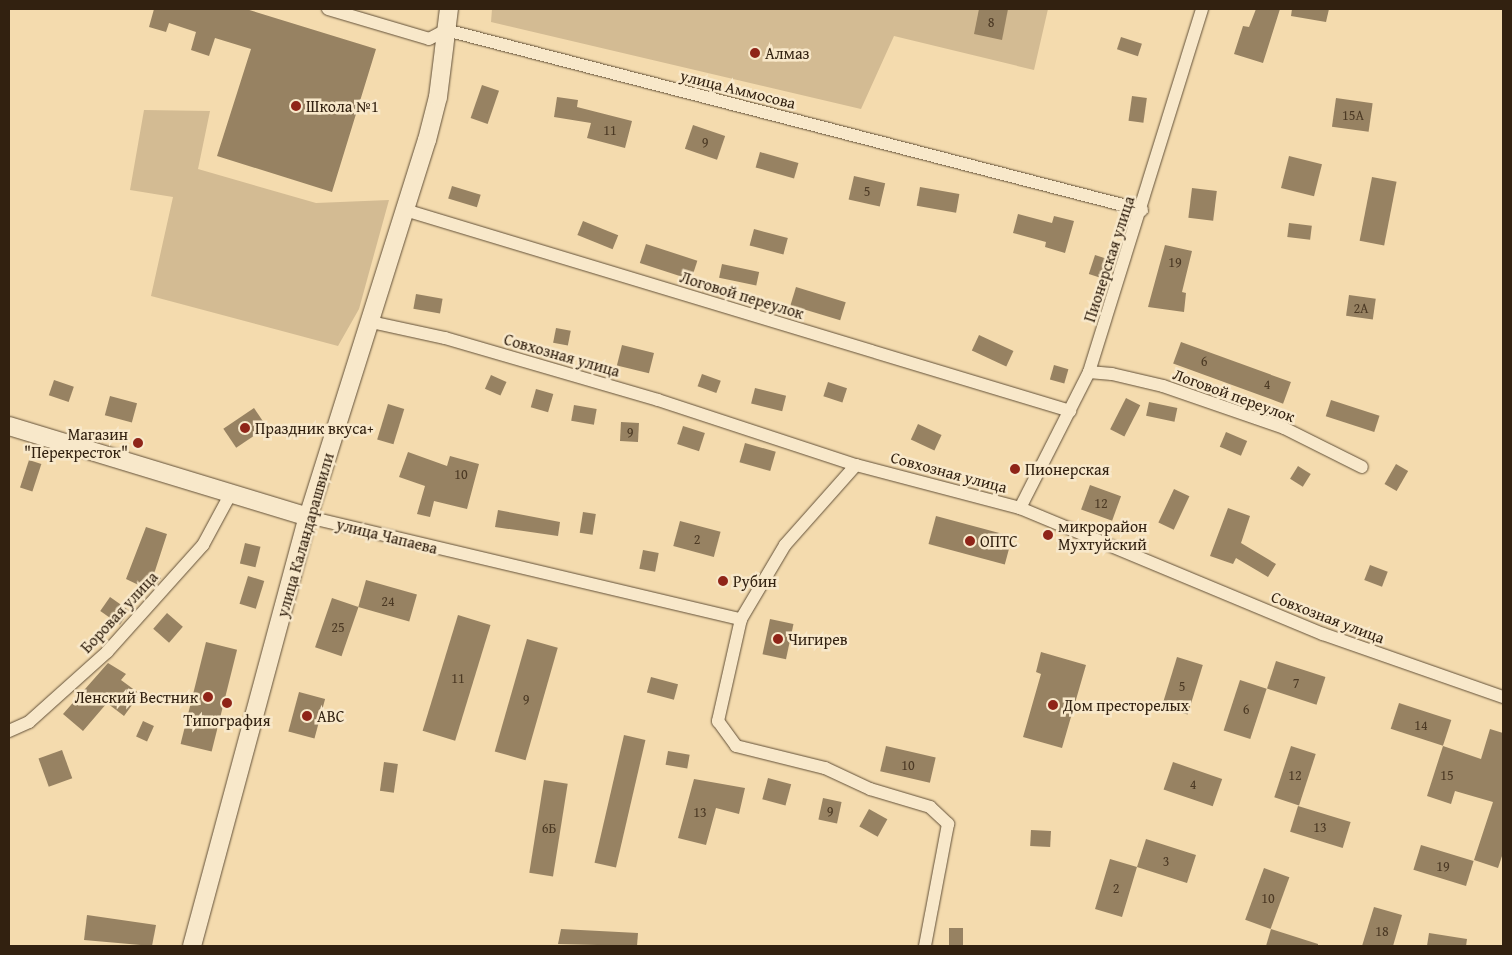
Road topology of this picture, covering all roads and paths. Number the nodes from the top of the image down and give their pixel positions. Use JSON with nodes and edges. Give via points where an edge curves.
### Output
{"nodes":[{"id":1,"x":328,"y":9,"type":"edge"},
{"id":2,"x":448,"y":9,"type":"edge"},
{"id":3,"x":1202,"y":9,"type":"edge"},
{"id":4,"x":446,"y":30,"type":"junction"},
{"id":5,"x":405,"y":210,"type":"junction"},
{"id":6,"x":1142,"y":210,"type":"junction"},
{"id":7,"x":371,"y":322,"type":"junction"},
{"id":8,"x":1089,"y":372,"type":"junction"},
{"id":9,"x":1070,"y":411,"type":"junction"},
{"id":10,"x":9,"y":426,"type":"edge"},
{"id":11,"x":856,"y":465,"type":"junction"},
{"id":12,"x":1362,"y":467,"type":"dead end"},
{"id":13,"x":231,"y":493,"type":"junction"},
{"id":14,"x":1020,"y":508,"type":"junction"},
{"id":15,"x":308,"y":517,"type":"junction"},
{"id":16,"x":741,"y":620,"type":"junction"},
{"id":17,"x":1503,"y":697,"type":"edge"},
{"id":18,"x":9,"y":731,"type":"edge"},
{"id":19,"x":192,"y":946,"type":"edge"},
{"id":20,"x":925,"y":946,"type":"edge"}],
"edges":[{"from":1,"to":4,"type":"street","via":[[429,39]]},
{"from":2,"to":4,"type":"main road","name":"улица Каландарашвили"},
{"from":3,"to":6,"type":"street","name":"Пионерская улица"},
{"from":4,"to":5,"type":"main road","name":"улица Каландарашвили","via":[[438,97]]},
{"from":4,"to":6,"type":"street","name":"улица Аммосова"},
{"from":5,"to":7,"type":"main road","name":"улица Каландарашвили"},
{"from":5,"to":9,"type":"street","name":"Логовой переулок"},
{"from":6,"to":8,"type":"street","name":"Пионерская улица"},
{"from":7,"to":11,"type":"street","name":"Совхозная улица","via":[[445,338],[658,400]]},
{"from":7,"to":15,"type":"main road","name":"улица Каландарашвили"},
{"from":8,"to":9,"type":"street","name":"Пионерская улица"},
{"from":8,"to":12,"type":"street","name":"Логовой переулок","via":[[1162,386],[1284,428]]},
{"from":9,"to":14,"type":"street","name":"Пионерская улица"},
{"from":10,"to":13,"type":"main road","name":"улица Чапаева"},
{"from":11,"to":14,"type":"street","name":"Совхозная улица"},
{"from":11,"to":16,"type":"street","via":[[785,545]]},
{"from":13,"to":15,"type":"main road","name":"улица Чапаева"},
{"from":13,"to":18,"type":"street","name":"Боровая улица","via":[[203,545],[107,652],[29,722]]},
{"from":14,"to":17,"type":"street","name":"Совхозная улица","via":[[1323,634]]},
{"from":15,"to":16,"type":"street","name":"улица Чапаева"},
{"from":15,"to":19,"type":"main road","name":"улица Каландарашвили"},
{"from":16,"to":20,"type":"street","via":[[718,721],[736,746],[825,768],[870,790],[930,808],[948,824]]}]}
